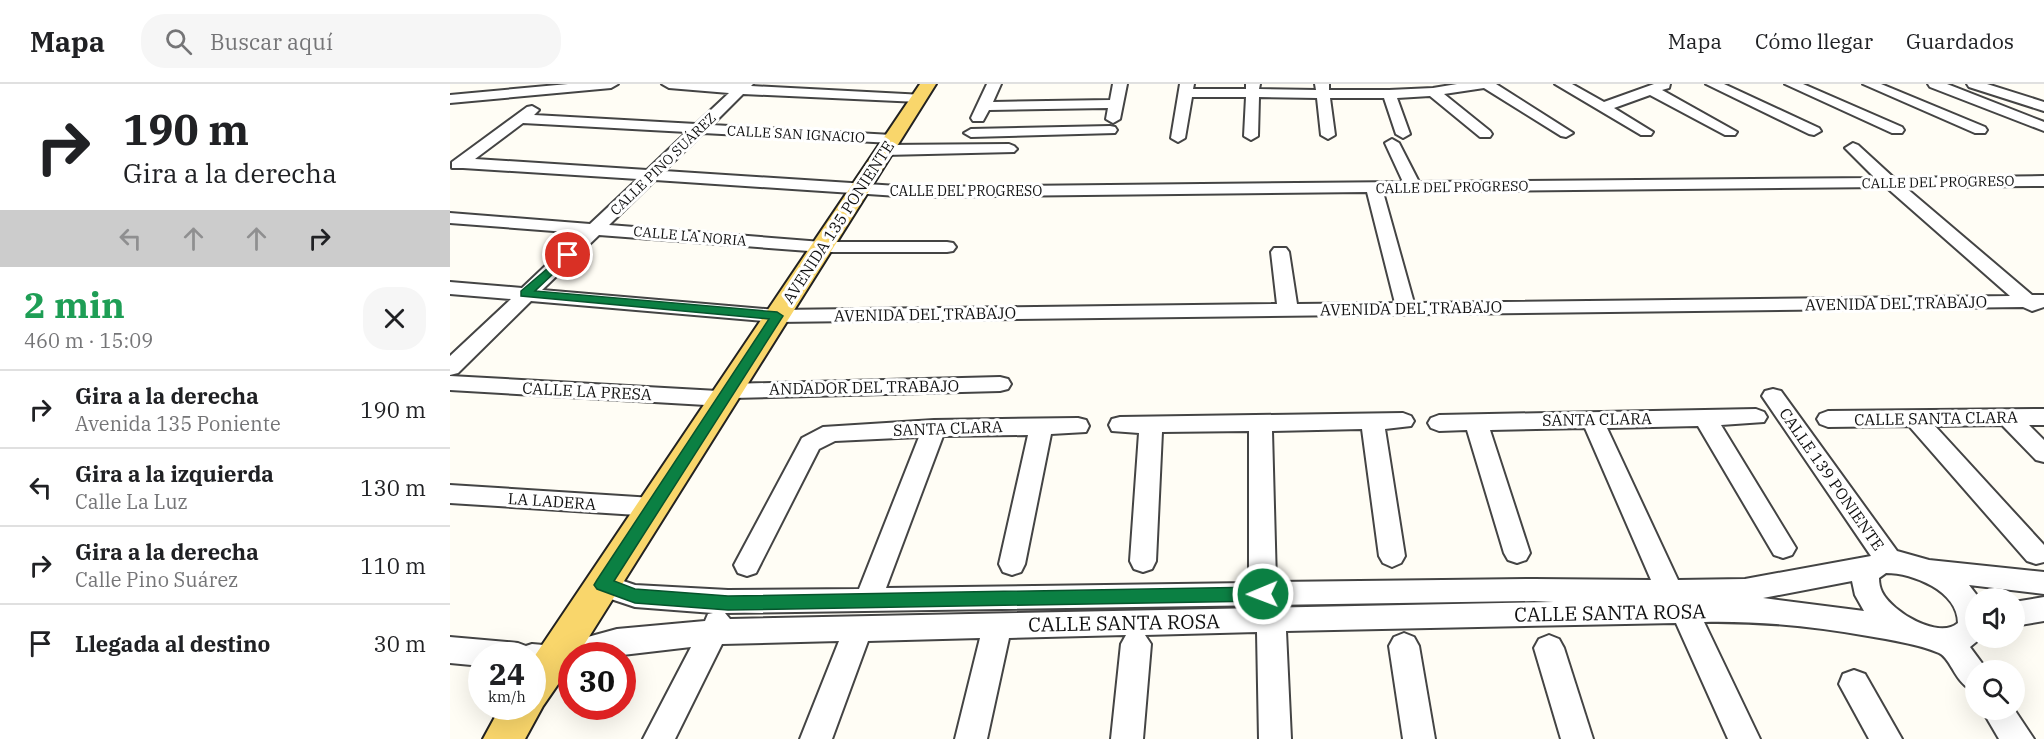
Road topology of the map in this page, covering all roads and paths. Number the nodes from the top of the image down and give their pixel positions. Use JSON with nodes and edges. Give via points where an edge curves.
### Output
{"nodes":[{"id":1,"x":610,"y":84,"type":"edge"},
{"id":2,"x":669,"y":84,"type":"edge"},
{"id":3,"x":994,"y":84,"type":"edge"},
{"id":4,"x":1119,"y":84,"type":"edge"},
{"id":5,"x":1482,"y":84,"type":"edge"},
{"id":6,"x":1487,"y":84,"type":"edge"},
{"id":7,"x":1562,"y":84,"type":"edge"},
{"id":8,"x":1668,"y":84,"type":"edge"},
{"id":9,"x":1713,"y":84,"type":"edge"},
{"id":10,"x":1792,"y":84,"type":"edge"},
{"id":11,"x":1870,"y":84,"type":"edge"},
{"id":12,"x":1935,"y":84,"type":"edge"},
{"id":13,"x":1972,"y":84,"type":"edge"},
{"id":14,"x":743,"y":87,"type":"edge"},
{"id":15,"x":559,"y":88,"type":"junction"},
{"id":16,"x":1186,"y":88,"type":"edge"},
{"id":17,"x":1252,"y":89,"type":"edge"},
{"id":18,"x":1323,"y":89,"type":"edge"},
{"id":19,"x":1651,"y":90,"type":"junction"},
{"id":20,"x":923,"y":91,"type":"edge"},
{"id":21,"x":1432,"y":92,"type":"junction"},
{"id":22,"x":1389,"y":94,"type":"junction"},
{"id":23,"x":450,"y":99,"type":"edge"},
{"id":24,"x":1116,"y":104,"type":"junction"},
{"id":25,"x":984,"y":106,"type":"junction"},
{"id":26,"x":1603,"y":107,"type":"junction"},
{"id":27,"x":2044,"y":107,"type":"edge"},
{"id":28,"x":1452,"y":108,"type":"junction"},
{"id":29,"x":1435,"y":111,"type":"dead end"},
{"id":30,"x":521,"y":119,"type":"junction"},
{"id":31,"x":2044,"y":127,"type":"edge"},
{"id":32,"x":698,"y":129,"type":"junction"},
{"id":33,"x":1897,"y":130,"type":"dead end"},
{"id":34,"x":1980,"y":130,"type":"dead end"},
{"id":35,"x":1814,"y":131,"type":"dead end"},
{"id":36,"x":1646,"y":132,"type":"dead end"},
{"id":37,"x":1730,"y":132,"type":"dead end"},
{"id":38,"x":1566,"y":133,"type":"dead end"},
{"id":39,"x":1485,"y":134,"type":"dead end"},
{"id":40,"x":1328,"y":135,"type":"dead end"},
{"id":41,"x":1251,"y":136,"type":"dead end"},
{"id":42,"x":1178,"y":138,"type":"dead end"},
{"id":43,"x":889,"y":144,"type":"junction"},
{"id":44,"x":1853,"y":148,"type":"dead end"},
{"id":45,"x":1010,"y":149,"type":"dead end"},
{"id":46,"x":455,"y":166,"type":"edge"},
{"id":47,"x":653,"y":174,"type":"junction"},
{"id":48,"x":2044,"y":181,"type":"edge"},
{"id":49,"x":1889,"y":182,"type":"junction"},
{"id":50,"x":1413,"y":187,"type":"junction"},
{"id":51,"x":1374,"y":188,"type":"junction"},
{"id":52,"x":859,"y":189,"type":"junction"},
{"id":53,"x":450,"y":218,"type":"edge"},
{"id":54,"x":596,"y":228,"type":"junction"},
{"id":55,"x":822,"y":247,"type":"junction"},
{"id":56,"x":947,"y":247,"type":"dead end"},
{"id":57,"x":1280,"y":252,"type":"dead end"},
{"id":58,"x":450,"y":288,"type":"edge"},
{"id":59,"x":525,"y":294,"type":"junction"},
{"id":60,"x":2036,"y":301,"type":"edge"},
{"id":61,"x":1406,"y":309,"type":"junction"},
{"id":62,"x":1286,"y":310,"type":"junction"},
{"id":63,"x":777,"y":316,"type":"junction"},
{"id":64,"x":2044,"y":316,"type":"edge"},
{"id":65,"x":450,"y":368,"type":"edge"},
{"id":66,"x":450,"y":383,"type":"edge"},
{"id":67,"x":1000,"y":384,"type":"dead end"},
{"id":68,"x":726,"y":395,"type":"junction"},
{"id":69,"x":1773,"y":396,"type":"dead end"},
{"id":70,"x":1756,"y":417,"type":"dead end"},
{"id":71,"x":2007,"y":417,"type":"junction"},
{"id":72,"x":2044,"y":417,"type":"edge"},
{"id":73,"x":1705,"y":418,"type":"junction"},
{"id":74,"x":1915,"y":418,"type":"junction"},
{"id":75,"x":1592,"y":419,"type":"junction"},
{"id":76,"x":1828,"y":419,"type":"dead end"},
{"id":77,"x":1403,"y":421,"type":"dead end"},
{"id":78,"x":1372,"y":422,"type":"junction"},
{"id":79,"x":1476,"y":422,"type":"junction"},
{"id":80,"x":1260,"y":423,"type":"junction"},
{"id":81,"x":1439,"y":423,"type":"dead end"},
{"id":82,"x":1120,"y":425,"type":"dead end"},
{"id":83,"x":1151,"y":425,"type":"junction"},
{"id":84,"x":1041,"y":426,"type":"junction"},
{"id":85,"x":1078,"y":426,"type":"dead end"},
{"id":86,"x":934,"y":428,"type":"junction"},
{"id":87,"x":2044,"y":454,"type":"edge"},
{"id":88,"x":450,"y":494,"type":"edge"},
{"id":89,"x":653,"y":507,"type":"junction"},
{"id":90,"x":1783,"y":548,"type":"dead end"},
{"id":91,"x":1517,"y":554,"type":"dead end"},
{"id":92,"x":2036,"y":554,"type":"dead end"},
{"id":93,"x":1392,"y":556,"type":"dead end"},
{"id":94,"x":1143,"y":561,"type":"dead end"},
{"id":95,"x":1012,"y":564,"type":"dead end"},
{"id":96,"x":747,"y":565,"type":"dead end"},
{"id":97,"x":1881,"y":565,"type":"junction"},
{"id":98,"x":1920,"y":568,"type":"junction"},
{"id":99,"x":2044,"y":584,"type":"edge"},
{"id":100,"x":603,"y":585,"type":"junction"},
{"id":101,"x":868,"y":600,"type":"junction"},
{"id":102,"x":1965,"y":600,"type":"edge"},
{"id":103,"x":1679,"y":602,"type":"junction"},
{"id":104,"x":728,"y":603,"type":"junction"},
{"id":105,"x":1267,"y":607,"type":"junction"},
{"id":106,"x":2044,"y":609,"type":"edge"},
{"id":107,"x":2025,"y":612,"type":"edge"},
{"id":108,"x":997,"y":626,"type":"junction"},
{"id":109,"x":858,"y":628,"type":"junction"},
{"id":110,"x":1965,"y":631,"type":"edge"},
{"id":111,"x":713,"y":632,"type":"junction"},
{"id":112,"x":1910,"y":632,"type":"junction"},
{"id":113,"x":1136,"y":644,"type":"dead end"},
{"id":114,"x":1404,"y":646,"type":"dead end"},
{"id":115,"x":1549,"y":648,"type":"dead end"},
{"id":116,"x":450,"y":650,"type":"edge"},
{"id":117,"x":468,"y":652,"type":"edge"},
{"id":118,"x":546,"y":656,"type":"edge"},
{"id":119,"x":546,"y":658,"type":"edge"},
{"id":120,"x":1854,"y":684,"type":"dead end"},
{"id":121,"x":515,"y":720,"type":"edge"},
{"id":122,"x":2004,"y":720,"type":"edge"},
{"id":123,"x":503,"y":739,"type":"edge"},
{"id":124,"x":659,"y":739,"type":"edge"},
{"id":125,"x":816,"y":739,"type":"edge"},
{"id":126,"x":971,"y":739,"type":"edge"},
{"id":127,"x":1127,"y":739,"type":"edge"},
{"id":128,"x":1275,"y":739,"type":"edge"},
{"id":129,"x":1419,"y":739,"type":"edge"},
{"id":130,"x":1577,"y":739,"type":"edge"},
{"id":131,"x":1744,"y":739,"type":"edge"},
{"id":132,"x":1886,"y":739,"type":"edge"},
{"id":133,"x":2018,"y":739,"type":"edge"}],
"edges":[{"from":1,"to":15,"type":"street"},
{"from":2,"to":14,"type":"street"},
{"from":3,"to":25,"type":"street"},
{"from":4,"to":24,"type":"street"},
{"from":5,"to":21,"type":"street"},
{"from":6,"to":38,"type":"street"},
{"from":7,"to":26,"type":"street"},
{"from":8,"to":19,"type":"street"},
{"from":9,"to":35,"type":"street"},
{"from":10,"to":33,"type":"street"},
{"from":11,"to":34,"type":"street"},
{"from":12,"to":31,"type":"street"},
{"from":13,"to":27,"type":"street"},
{"from":14,"to":20,"type":"street"},
{"from":14,"to":32,"type":"street","name":"CALLE PINO SUÁREZ"},
{"from":15,"to":23,"type":"street"},
{"from":15,"to":30,"type":"street"},
{"from":16,"to":17,"type":"street"},
{"from":16,"to":42,"type":"street"},
{"from":17,"to":18,"type":"street"},
{"from":17,"to":41,"type":"street"},
{"from":18,"to":22,"type":"street"},
{"from":18,"to":40,"type":"street"},
{"from":19,"to":26,"type":"street"},
{"from":19,"to":37,"type":"street"},
{"from":20,"to":43,"type":"main road","name":"AVENIDA 135 PONIENTE"},
{"from":21,"to":22,"type":"street"},
{"from":21,"to":28,"type":"street"},
{"from":22,"to":50,"type":"street","via":[[1397,138]]},
{"from":24,"to":25,"type":"street"},
{"from":24,"to":25,"type":"street","via":[[1109,134],[970,136]]},
{"from":26,"to":36,"type":"street"},
{"from":28,"to":29,"type":"street"},
{"from":28,"to":39,"type":"street"},
{"from":30,"to":32,"type":"street","name":"CALLE SAN IGNACIO"},
{"from":30,"to":46,"type":"street"},
{"from":32,"to":43,"type":"street","name":"CALLE SAN IGNACIO"},
{"from":32,"to":47,"type":"street","name":"CALLE PINO SUÁREZ"},
{"from":43,"to":45,"type":"street","name":"CALLE SAN IGNACIO"},
{"from":43,"to":52,"type":"main road","name":"AVENIDA 135 PONIENTE"},
{"from":44,"to":49,"type":"street"},
{"from":46,"to":47,"type":"street","name":"CALLE DEL PROGRESO"},
{"from":47,"to":52,"type":"street","name":"CALLE DEL PROGRESO"},
{"from":47,"to":54,"type":"street","name":"CALLE PINO SUÁREZ"},
{"from":48,"to":49,"type":"street","name":"CALLE DEL PROGRESO"},
{"from":49,"to":50,"type":"street","name":"CALLE DEL PROGRESO"},
{"from":49,"to":60,"type":"street"},
{"from":50,"to":51,"type":"street","name":"CALLE DEL PROGRESO"},
{"from":51,"to":52,"type":"street","name":"CALLE DEL PROGRESO","via":[[925,192]]},
{"from":51,"to":61,"type":"street"},
{"from":52,"to":55,"type":"main road","name":"AVENIDA 135 PONIENTE"},
{"from":53,"to":54,"type":"street","name":"CALLE LA NORIA"},
{"from":54,"to":55,"type":"street","name":"CALLE LA NORIA"},
{"from":54,"to":59,"type":"street","name":"CALLE PINO SUÁREZ"},
{"from":55,"to":56,"type":"street","name":"CALLE LA NORIA"},
{"from":55,"to":63,"type":"main road","name":"AVENIDA 135 PONIENTE"},
{"from":57,"to":62,"type":"street","via":[[1288,299]]},
{"from":58,"to":59,"type":"street","name":"AVENIDA DEL TRABAJO"},
{"from":59,"to":63,"type":"street","name":"AVENIDA DEL TRABAJO"},
{"from":59,"to":65,"type":"street","name":"CALLE PINO SUÁREZ"},
{"from":60,"to":61,"type":"street","name":"AVENIDA DEL TRABAJO"},
{"from":60,"to":64,"type":"street"},
{"from":61,"to":62,"type":"street","name":"AVENIDA DEL TRABAJO"},
{"from":62,"to":63,"type":"street","name":"AVENIDA DEL TRABAJO"},
{"from":63,"to":68,"type":"main road","name":"AVENIDA 135 PONIENTE"},
{"from":66,"to":68,"type":"street","name":"CALLE LA PRESA"},
{"from":67,"to":68,"type":"street","name":"ANDADOR DEL TRABAJO"},
{"from":68,"to":89,"type":"main road","name":"AVENIDA 135 PONIENTE"},
{"from":69,"to":97,"type":"street","name":"CALLE 139 PONIENTE"},
{"from":70,"to":73,"type":"street","name":"SANTA CLARA"},
{"from":71,"to":72,"type":"street","name":"CALLE SANTA CLARA"},
{"from":71,"to":74,"type":"street","name":"CALLE SANTA CLARA"},
{"from":71,"to":87,"type":"street"},
{"from":73,"to":75,"type":"street","name":"SANTA CLARA"},
{"from":73,"to":90,"type":"street"},
{"from":74,"to":76,"type":"street","name":"CALLE SANTA CLARA"},
{"from":74,"to":92,"type":"street"},
{"from":75,"to":79,"type":"street","name":"SANTA CLARA"},
{"from":75,"to":103,"type":"street"},
{"from":77,"to":78,"type":"street"},
{"from":78,"to":80,"type":"street"},
{"from":78,"to":93,"type":"street"},
{"from":79,"to":81,"type":"street","name":"SANTA CLARA"},
{"from":79,"to":91,"type":"street"},
{"from":80,"to":83,"type":"street"},
{"from":80,"to":105,"type":"street"},
{"from":82,"to":83,"type":"street"},
{"from":83,"to":94,"type":"street"},
{"from":84,"to":85,"type":"street","name":"SANTA CLARA"},
{"from":84,"to":86,"type":"street","name":"SANTA CLARA"},
{"from":84,"to":95,"type":"street"},
{"from":86,"to":96,"type":"street","name":"SANTA CLARA","via":[[831,434],[810,444]]},
{"from":86,"to":101,"type":"street"},
{"from":88,"to":89,"type":"street","name":"LA LADERA"},
{"from":89,"to":100,"type":"main road","name":"AVENIDA 135 PONIENTE"},
{"from":97,"to":98,"type":"street"},
{"from":97,"to":103,"type":"street","name":"CALLE SANTA ROSA"},
{"from":97,"to":112,"type":"street","via":[[1865,576],[1866,590],[1889,620]]},
{"from":98,"to":99,"type":"street"},
{"from":98,"to":102,"type":"street","via":[[1942,579]]},
{"from":100,"to":104,"type":"street","name":"CALLE SANTA ROSA","via":[[635,596]]},
{"from":100,"to":118,"type":"main road","name":"AVENIDA 135 PONIENTE"},
{"from":101,"to":104,"type":"street","name":"CALLE SANTA ROSA"},
{"from":101,"to":105,"type":"street","name":"CALLE SANTA ROSA"},
{"from":103,"to":105,"type":"street","name":"CALLE SANTA ROSA"},
{"from":103,"to":112,"type":"street","name":"CALLE SANTA ROSA","via":[[1802,612]]},
{"from":103,"to":131,"type":"street"},
{"from":104,"to":111,"type":"street"},
{"from":105,"to":108,"type":"street","name":"CALLE SANTA ROSA"},
{"from":105,"to":128,"type":"street"},
{"from":106,"to":107,"type":"street"},
{"from":108,"to":109,"type":"street","name":"CALLE SANTA ROSA"},
{"from":108,"to":126,"type":"street"},
{"from":109,"to":111,"type":"street","name":"CALLE SANTA ROSA"},
{"from":109,"to":125,"type":"street"},
{"from":110,"to":112,"type":"street","via":[[1930,639]]},
{"from":111,"to":119,"type":"street","name":"CALLE SANTA ROSA","via":[[617,642]]},
{"from":111,"to":124,"type":"street"},
{"from":113,"to":127,"type":"street"},
{"from":114,"to":129,"type":"street"},
{"from":115,"to":130,"type":"street"},
{"from":116,"to":117,"type":"street"},
{"from":120,"to":132,"type":"street"},
{"from":121,"to":123,"type":"main road"},
{"from":122,"to":133,"type":"street"}]}
